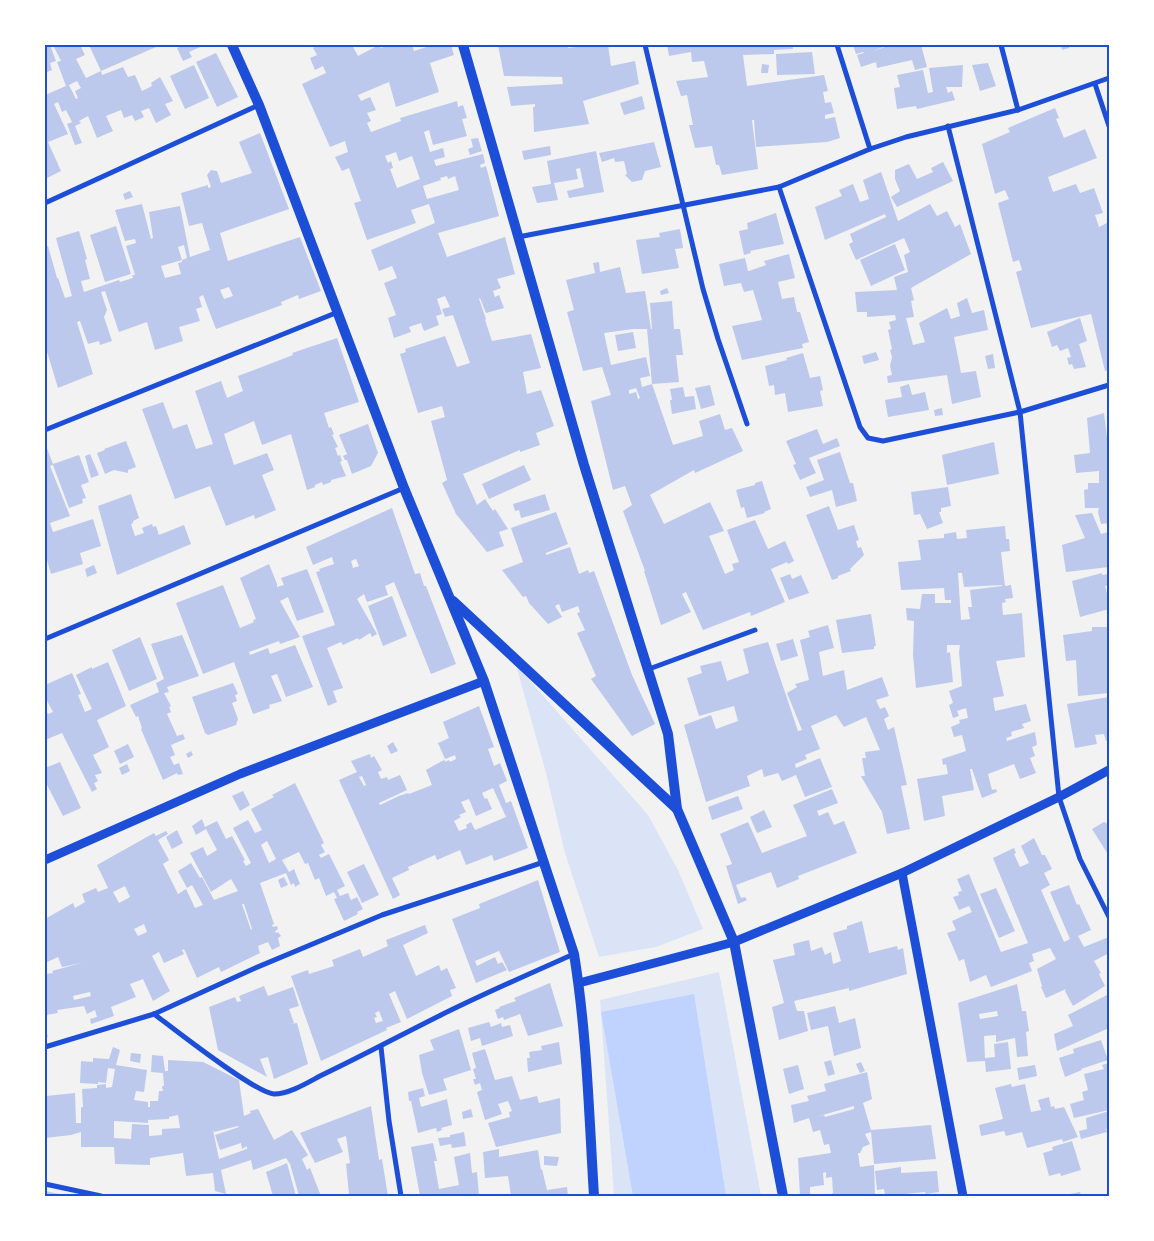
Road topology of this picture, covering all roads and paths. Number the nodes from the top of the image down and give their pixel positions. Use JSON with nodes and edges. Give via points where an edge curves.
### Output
{"nodes":[{"id":1,"x":232,"y":45,"type":"edge"},
{"id":2,"x":463,"y":45,"type":"edge"},
{"id":3,"x":645,"y":45,"type":"edge"},
{"id":4,"x":837,"y":45,"type":"edge"},
{"id":5,"x":1001,"y":45,"type":"edge"},
{"id":6,"x":1109,"y":78,"type":"edge"},
{"id":7,"x":1095,"y":84,"type":"junction"},
{"id":8,"x":259,"y":105,"type":"junction"},
{"id":9,"x":1018,"y":110,"type":"junction"},
{"id":10,"x":948,"y":126,"type":"junction"},
{"id":11,"x":1109,"y":126,"type":"edge"},
{"id":12,"x":870,"y":149,"type":"junction"},
{"id":13,"x":778,"y":187,"type":"junction"},
{"id":14,"x":45,"y":203,"type":"edge"},
{"id":15,"x":683,"y":204,"type":"junction"},
{"id":16,"x":518,"y":238,"type":"junction"},
{"id":17,"x":338,"y":312,"type":"junction"},
{"id":18,"x":1109,"y":384,"type":"edge"},
{"id":19,"x":1020,"y":412,"type":"junction"},
{"id":20,"x":747,"y":424,"type":"dead end"},
{"id":21,"x":45,"y":430,"type":"edge"},
{"id":22,"x":404,"y":488,"type":"junction"},
{"id":23,"x":448,"y":597,"type":"junction"},
{"id":24,"x":755,"y":630,"type":"dead end"},
{"id":25,"x":45,"y":639,"type":"edge"},
{"id":26,"x":649,"y":669,"type":"junction"},
{"id":27,"x":484,"y":681,"type":"junction"},
{"id":28,"x":1109,"y":770,"type":"edge"},
{"id":29,"x":1059,"y":797,"type":"junction"},
{"id":30,"x":677,"y":809,"type":"junction"},
{"id":31,"x":45,"y":860,"type":"edge"},
{"id":32,"x":544,"y":862,"type":"junction"},
{"id":33,"x":902,"y":873,"type":"junction"},
{"id":34,"x":1109,"y":917,"type":"edge"},
{"id":35,"x":734,"y":942,"type":"junction"},
{"id":36,"x":574,"y":954,"type":"junction"},
{"id":37,"x":579,"y":983,"type":"junction"},
{"id":38,"x":154,"y":1014,"type":"junction"},
{"id":39,"x":45,"y":1047,"type":"edge"},
{"id":40,"x":381,"y":1047,"type":"junction"},
{"id":41,"x":45,"y":1184,"type":"edge"},
{"id":42,"x":101,"y":1196,"type":"edge"},
{"id":43,"x":401,"y":1196,"type":"edge"},
{"id":44,"x":594,"y":1196,"type":"edge"},
{"id":45,"x":783,"y":1196,"type":"edge"},
{"id":46,"x":963,"y":1196,"type":"edge"}],
"edges":[{"from":1,"to":8,"type":"main road"},
{"from":2,"to":16,"type":"main road"},
{"from":3,"to":15,"type":"street"},
{"from":4,"to":12,"type":"street"},
{"from":5,"to":9,"type":"street"},
{"from":6,"to":7,"type":"street"},
{"from":7,"to":9,"type":"street"},
{"from":7,"to":11,"type":"street"},
{"from":8,"to":14,"type":"street"},
{"from":8,"to":17,"type":"main road"},
{"from":9,"to":10,"type":"street"},
{"from":10,"to":12,"type":"street"},
{"from":10,"to":19,"type":"street"},
{"from":12,"to":13,"type":"street"},
{"from":13,"to":15,"type":"street"},
{"from":13,"to":19,"type":"street","via":[[860,427],[868,438],[883,441]]},
{"from":15,"to":16,"type":"street"},
{"from":15,"to":20,"type":"street","via":[[703,289]]},
{"from":16,"to":26,"type":"main road","via":[[584,465]]},
{"from":17,"to":21,"type":"street"},
{"from":17,"to":22,"type":"main road"},
{"from":18,"to":19,"type":"street"},
{"from":19,"to":29,"type":"street"},
{"from":22,"to":23,"type":"main road"},
{"from":22,"to":25,"type":"street"},
{"from":23,"to":27,"type":"main road"},
{"from":23,"to":30,"type":"main road"},
{"from":24,"to":26,"type":"street"},
{"from":26,"to":30,"type":"main road","via":[[668,734]]},
{"from":27,"to":31,"type":"street","via":[[240,774]]},
{"from":27,"to":32,"type":"main road"},
{"from":28,"to":29,"type":"street"},
{"from":29,"to":33,"type":"street"},
{"from":29,"to":34,"type":"street","via":[[1080,859]]},
{"from":30,"to":35,"type":"main road"},
{"from":32,"to":36,"type":"main road"},
{"from":32,"to":38,"type":"street","via":[[382,915]]},
{"from":33,"to":35,"type":"street"},
{"from":33,"to":46,"type":"street"},
{"from":35,"to":37,"type":"street"},
{"from":35,"to":45,"type":"main road"},
{"from":36,"to":37,"type":"main road"},
{"from":36,"to":40,"type":"street","via":[[438,1016]]},
{"from":37,"to":44,"type":"main road"},
{"from":38,"to":39,"type":"street"},
{"from":38,"to":40,"type":"street","via":[[265,1092],[276,1094]]},
{"from":40,"to":43,"type":"street"},
{"from":41,"to":42,"type":"street"}]}
